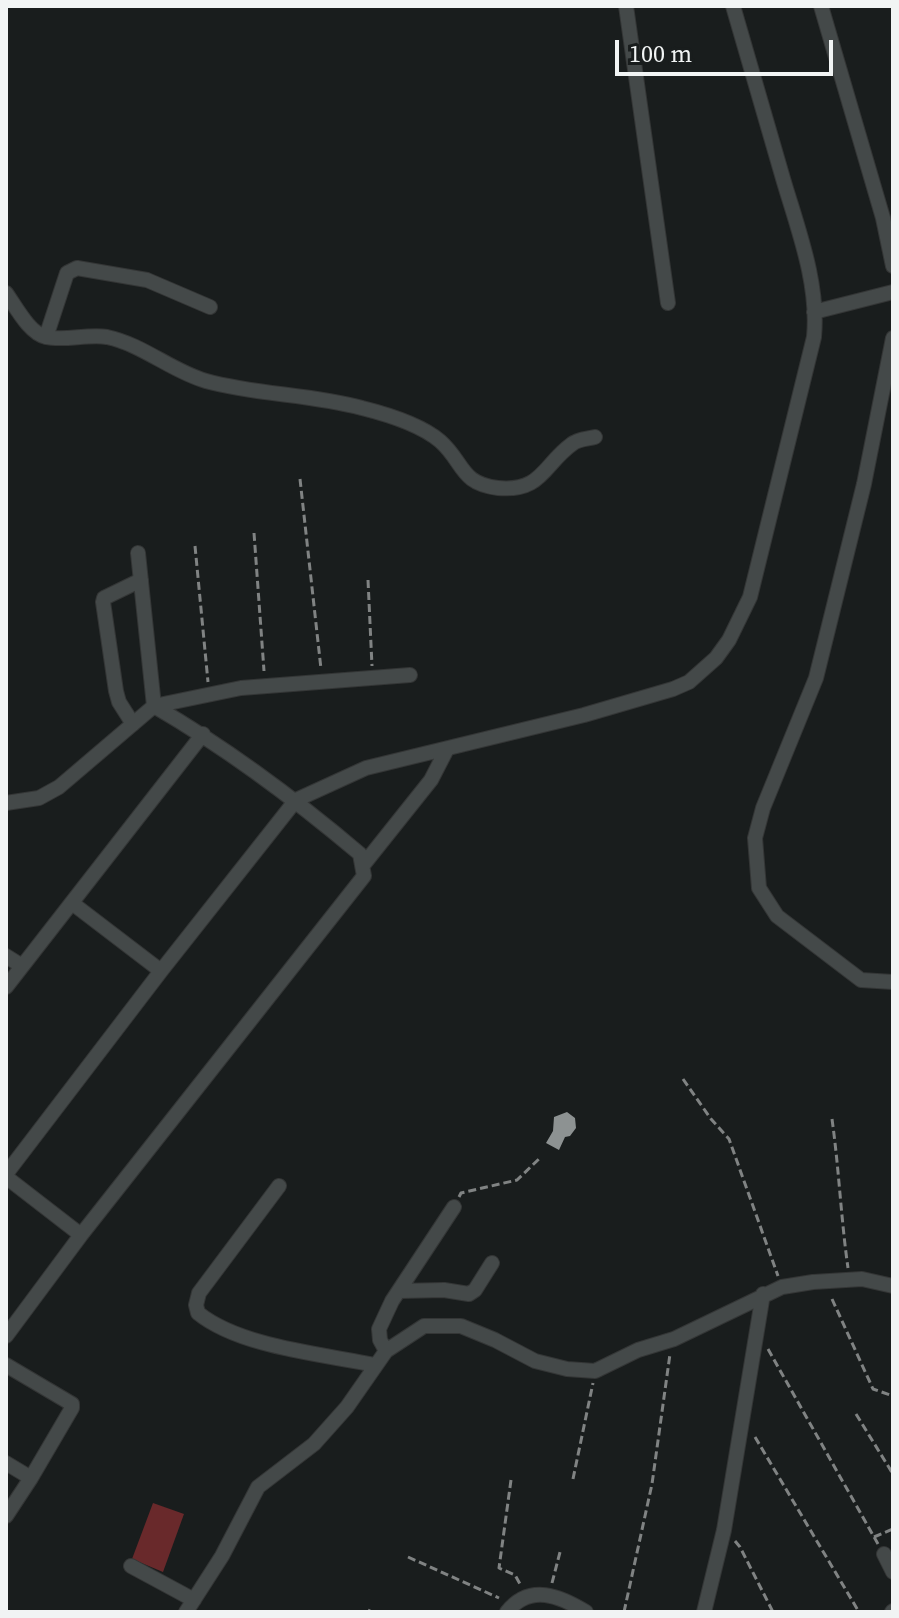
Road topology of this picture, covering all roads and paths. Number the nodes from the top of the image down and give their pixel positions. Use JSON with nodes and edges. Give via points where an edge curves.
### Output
{"nodes":[{"id":1,"x":626,"y":6,"type":"edge"},
{"id":2,"x":733,"y":6,"type":"edge"},
{"id":3,"x":821,"y":6,"type":"edge"},
{"id":4,"x":893,"y":266,"type":"edge"},
{"id":5,"x":893,"y":292,"type":"edge"},
{"id":6,"x":6,"y":293,"type":"edge"},
{"id":7,"x":668,"y":303,"type":"dead end"},
{"id":8,"x":210,"y":307,"type":"dead end"},
{"id":9,"x":814,"y":312,"type":"junction"},
{"id":10,"x":46,"y":337,"type":"junction"},
{"id":11,"x":893,"y":338,"type":"edge"},
{"id":12,"x":595,"y":437,"type":"dead end"},
{"id":13,"x":300,"y":479,"type":"dead end"},
{"id":14,"x":254,"y":533,"type":"dead end"},
{"id":15,"x":195,"y":546,"type":"dead end"},
{"id":16,"x":138,"y":553,"type":"dead end"},
{"id":17,"x":141,"y":580,"type":"junction"},
{"id":18,"x":368,"y":580,"type":"dead end"},
{"id":19,"x":410,"y":675,"type":"dead end"},
{"id":20,"x":373,"y":678,"type":"junction"},
{"id":21,"x":322,"y":681,"type":"junction"},
{"id":22,"x":265,"y":687,"type":"junction"},
{"id":23,"x":209,"y":694,"type":"junction"},
{"id":24,"x":154,"y":706,"type":"junction"},
{"id":25,"x":133,"y":724,"type":"junction"},
{"id":26,"x":203,"y":734,"type":"junction"},
{"id":27,"x":447,"y":749,"type":"junction"},
{"id":28,"x":296,"y":800,"type":"junction"},
{"id":29,"x":6,"y":803,"type":"edge"},
{"id":30,"x":364,"y":864,"type":"junction"},
{"id":31,"x":72,"y":903,"type":"junction"},
{"id":32,"x":6,"y":956,"type":"edge"},
{"id":33,"x":22,"y":966,"type":"junction"},
{"id":34,"x":161,"y":971,"type":"junction"},
{"id":35,"x":893,"y":982,"type":"edge"},
{"id":36,"x":6,"y":987,"type":"edge"},
{"id":37,"x":683,"y":1079,"type":"dead end"},
{"id":38,"x":832,"y":1119,"type":"dead end"},
{"id":39,"x":541,"y":1157,"type":"dead end"},
{"id":40,"x":6,"y":1176,"type":"edge"},
{"id":41,"x":279,"y":1186,"type":"dead end"},
{"id":42,"x":461,"y":1193,"type":"dead end"},
{"id":43,"x":454,"y":1207,"type":"dead end"},
{"id":44,"x":81,"y":1235,"type":"junction"},
{"id":45,"x":492,"y":1263,"type":"dead end"},
{"id":46,"x":848,"y":1273,"type":"dead end"},
{"id":47,"x":779,"y":1278,"type":"dead end"},
{"id":48,"x":893,"y":1286,"type":"edge"},
{"id":49,"x":399,"y":1291,"type":"junction"},
{"id":50,"x":763,"y":1294,"type":"junction"},
{"id":51,"x":832,"y":1299,"type":"dead end"},
{"id":52,"x":6,"y":1336,"type":"edge"},
{"id":53,"x":674,"y":1339,"type":"junction"},
{"id":54,"x":767,"y":1348,"type":"dead end"},
{"id":55,"x":386,"y":1351,"type":"junction"},
{"id":56,"x":6,"y":1365,"type":"edge"},
{"id":57,"x":375,"y":1365,"type":"junction"},
{"id":58,"x":595,"y":1371,"type":"junction"},
{"id":59,"x":893,"y":1396,"type":"edge"},
{"id":60,"x":856,"y":1414,"type":"dead end"},
{"id":61,"x":753,"y":1434,"type":"dead end"},
{"id":62,"x":6,"y":1463,"type":"edge"},
{"id":63,"x":893,"y":1474,"type":"edge"},
{"id":64,"x":31,"y":1478,"type":"junction"},
{"id":65,"x":573,"y":1479,"type":"dead end"},
{"id":66,"x":511,"y":1480,"type":"dead end"},
{"id":67,"x":6,"y":1516,"type":"edge"},
{"id":68,"x":893,"y":1529,"type":"edge"},
{"id":69,"x":724,"y":1530,"type":"junction"},
{"id":70,"x":874,"y":1537,"type":"junction"},
{"id":71,"x":560,"y":1552,"type":"dead end"},
{"id":72,"x":884,"y":1554,"type":"joint"},
{"id":73,"x":408,"y":1557,"type":"dead end"},
{"id":74,"x":131,"y":1566,"type":"dead end"},
{"id":75,"x":893,"y":1572,"type":"edge"},
{"id":76,"x":515,"y":1575,"type":"dead end"},
{"id":77,"x":549,"y":1594,"type":"junction"},
{"id":78,"x":190,"y":1606,"type":"edge"},
{"id":79,"x":510,"y":1608,"type":"edge"},
{"id":80,"x":579,"y":1610,"type":"edge"},
{"id":81,"x":624,"y":1612,"type":"edge"},
{"id":82,"x":704,"y":1612,"type":"edge"},
{"id":83,"x":773,"y":1612,"type":"edge"},
{"id":84,"x":859,"y":1612,"type":"edge"}],
"edges":[{"from":1,"to":7,"type":"street"},
{"from":2,"to":9,"type":"street","via":[[799,235]]},
{"from":3,"to":4,"type":"street"},
{"from":5,"to":9,"type":"street"},
{"from":6,"to":10,"type":"street","via":[[32,328]]},
{"from":8,"to":10,"type":"street","via":[[147,280],[77,268],[67,273]]},
{"from":9,"to":27,"type":"street","via":[[814,337],[750,597],[716,658],[673,689]]},
{"from":10,"to":12,"type":"street","via":[[103,336],[133,343],[203,380],[364,409],[440,441],[476,484],[513,488],[534,483],[572,443]]},
{"from":11,"to":35,"type":"street","via":[[816,678],[755,838],[759,888],[777,916],[861,980]]},
{"from":13,"to":21,"type":"path"},
{"from":14,"to":22,"type":"path"},
{"from":15,"to":23,"type":"path"},
{"from":16,"to":17,"type":"street"},
{"from":17,"to":24,"type":"street"},
{"from":17,"to":25,"type":"street","via":[[103,602],[119,702]]},
{"from":18,"to":20,"type":"path"},
{"from":19,"to":20,"type":"street"},
{"from":20,"to":21,"type":"street"},
{"from":21,"to":22,"type":"street"},
{"from":22,"to":23,"type":"street"},
{"from":23,"to":24,"type":"street"},
{"from":24,"to":25,"type":"street"},
{"from":24,"to":26,"type":"street"},
{"from":25,"to":29,"type":"street","via":[[59,787],[39,798]]},
{"from":26,"to":28,"type":"street"},
{"from":26,"to":31,"type":"street"},
{"from":27,"to":28,"type":"street","via":[[366,768]]},
{"from":27,"to":30,"type":"street","via":[[431,780]]},
{"from":28,"to":30,"type":"street","via":[[360,854]]},
{"from":28,"to":34,"type":"street"},
{"from":30,"to":44,"type":"street","via":[[364,876]]},
{"from":31,"to":33,"type":"street"},
{"from":31,"to":34,"type":"street"},
{"from":32,"to":33,"type":"street"},
{"from":33,"to":36,"type":"street"},
{"from":34,"to":40,"type":"street"},
{"from":37,"to":47,"type":"path","via":[[729,1139]]},
{"from":38,"to":46,"type":"path"},
{"from":39,"to":42,"type":"path","via":[[517,1180]]},
{"from":40,"to":44,"type":"street"},
{"from":41,"to":57,"type":"street","via":[[199,1293],[198,1313],[224,1330],[256,1341]]},
{"from":43,"to":49,"type":"street"},
{"from":44,"to":52,"type":"street"},
{"from":45,"to":49,"type":"street","via":[[469,1294]]},
{"from":48,"to":50,"type":"street","via":[[862,1279],[813,1282]]},
{"from":49,"to":55,"type":"street","via":[[379,1329]]},
{"from":50,"to":53,"type":"street"},
{"from":50,"to":69,"type":"street"},
{"from":51,"to":59,"type":"path","via":[[873,1389]]},
{"from":53,"to":58,"type":"street"},
{"from":53,"to":81,"type":"path","via":[[652,1484]]},
{"from":54,"to":70,"type":"path"},
{"from":55,"to":57,"type":"street"},
{"from":55,"to":58,"type":"street","via":[[424,1326],[461,1326],[535,1361]]},
{"from":56,"to":64,"type":"street","via":[[72,1404]]},
{"from":57,"to":78,"type":"street","via":[[314,1444],[258,1487]]},
{"from":58,"to":65,"type":"path"},
{"from":60,"to":63,"type":"path"},
{"from":61,"to":84,"type":"path"},
{"from":62,"to":64,"type":"street"},
{"from":64,"to":67,"type":"street"},
{"from":66,"to":76,"type":"path","via":[[499,1568]]},
{"from":68,"to":70,"type":"path"},
{"from":69,"to":82,"type":"street"},
{"from":69,"to":83,"type":"path","via":[[740,1547]]},
{"from":70,"to":72,"type":"path"},
{"from":71,"to":77,"type":"path"},
{"from":72,"to":75,"type":"street"},
{"from":73,"to":79,"type":"path"},
{"from":74,"to":78,"type":"street"},
{"from":77,"to":79,"type":"street"},
{"from":77,"to":80,"type":"street"}]}
